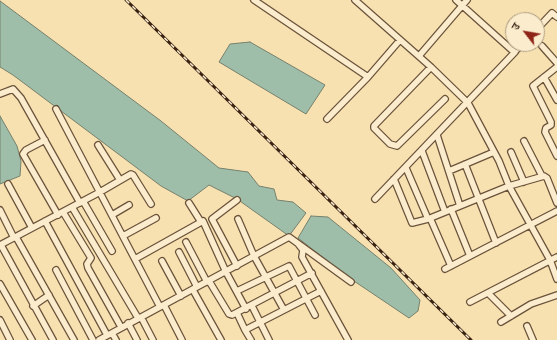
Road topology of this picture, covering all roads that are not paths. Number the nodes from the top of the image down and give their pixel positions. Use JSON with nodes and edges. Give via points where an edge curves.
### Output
{"nodes":[{"id":1,"x":254,"y":0,"type":"edge"},
{"id":2,"x":355,"y":0,"type":"edge"},
{"id":3,"x":456,"y":0,"type":"edge"},
{"id":4,"x":467,"y":0,"type":"edge"},
{"id":5,"x":462,"y":6,"type":"junction"},
{"id":6,"x":556,"y":13,"type":"edge"},
{"id":7,"x":545,"y":22,"type":"edge"},
{"id":8,"x":400,"y":40,"type":"junction"},
{"id":9,"x":505,"y":43,"type":"edge"},
{"id":10,"x":545,"y":49,"type":"edge"},
{"id":11,"x":515,"y":52,"type":"edge"},
{"id":12,"x":419,"y":56,"type":"junction"},
{"id":13,"x":557,"y":63,"type":"edge"},
{"id":14,"x":431,"y":67,"type":"junction"},
{"id":15,"x":557,"y":68,"type":"edge"},
{"id":16,"x":368,"y":77,"type":"junction"},
{"id":17,"x":544,"y":77,"type":"junction"},
{"id":18,"x":0,"y":94,"type":"edge"},
{"id":19,"x":445,"y":99,"type":"dead end"},
{"id":20,"x":557,"y":100,"type":"edge"},
{"id":21,"x":468,"y":103,"type":"junction"},
{"id":22,"x":56,"y":109,"type":"dead end"},
{"id":23,"x":327,"y":119,"type":"dead end"},
{"id":24,"x":437,"y":135,"type":"junction"},
{"id":25,"x":45,"y":140,"type":"junction"},
{"id":26,"x":524,"y":141,"type":"dead end"},
{"id":27,"x":98,"y":145,"type":"dead end"},
{"id":28,"x":422,"y":151,"type":"junction"},
{"id":29,"x":494,"y":152,"type":"junction"},
{"id":30,"x":511,"y":152,"type":"dead end"},
{"id":31,"x":557,"y":156,"type":"edge"},
{"id":32,"x":465,"y":164,"type":"junction"},
{"id":33,"x":406,"y":168,"type":"junction"},
{"id":34,"x":449,"y":171,"type":"junction"},
{"id":35,"x":542,"y":176,"type":"junction"},
{"id":36,"x":394,"y":179,"type":"junction"},
{"id":37,"x":120,"y":180,"type":"junction"},
{"id":38,"x":524,"y":182,"type":"junction"},
{"id":39,"x":8,"y":184,"type":"dead end"},
{"id":40,"x":509,"y":186,"type":"junction"},
{"id":41,"x":100,"y":192,"type":"junction"},
{"id":42,"x":478,"y":198,"type":"junction"},
{"id":43,"x":375,"y":199,"type":"dead end"},
{"id":44,"x":237,"y":200,"type":"dead end"},
{"id":45,"x":82,"y":202,"type":"junction"},
{"id":46,"x":190,"y":203,"type":"dead end"},
{"id":47,"x":557,"y":203,"type":"edge"},
{"id":48,"x":150,"y":204,"type":"dead end"},
{"id":49,"x":129,"y":205,"type":"dead end"},
{"id":50,"x":460,"y":206,"type":"junction"},
{"id":51,"x":72,"y":207,"type":"junction"},
{"id":52,"x":0,"y":210,"type":"edge"},
{"id":53,"x":451,"y":210,"type":"junction"},
{"id":54,"x":557,"y":211,"type":"edge"},
{"id":55,"x":445,"y":212,"type":"junction"},
{"id":56,"x":60,"y":213,"type":"junction"},
{"id":57,"x":112,"y":214,"type":"junction"},
{"id":58,"x":156,"y":218,"type":"dead end"},
{"id":59,"x":238,"y":219,"type":"dead end"},
{"id":60,"x":429,"y":219,"type":"junction"},
{"id":61,"x":45,"y":221,"type":"junction"},
{"id":62,"x":201,"y":222,"type":"junction"},
{"id":63,"x":531,"y":225,"type":"junction"},
{"id":64,"x":32,"y":228,"type":"junction"},
{"id":65,"x":123,"y":236,"type":"junction"},
{"id":66,"x":15,"y":237,"type":"junction"},
{"id":67,"x":293,"y":239,"type":"junction"},
{"id":68,"x":186,"y":242,"type":"dead end"},
{"id":69,"x":496,"y":243,"type":"junction"},
{"id":70,"x":0,"y":245,"type":"edge"},
{"id":71,"x":112,"y":251,"type":"dead end"},
{"id":72,"x":179,"y":252,"type":"dead end"},
{"id":73,"x":254,"y":256,"type":"junction"},
{"id":74,"x":470,"y":256,"type":"junction"},
{"id":75,"x":557,"y":257,"type":"edge"},
{"id":76,"x":135,"y":259,"type":"junction"},
{"id":77,"x":550,"y":260,"type":"junction"},
{"id":78,"x":162,"y":261,"type":"dead end"},
{"id":79,"x":237,"y":266,"type":"junction"},
{"id":80,"x":451,"y":266,"type":"junction"},
{"id":81,"x":445,"y":269,"type":"dead end"},
{"id":82,"x":56,"y":270,"type":"dead end"},
{"id":83,"x":226,"y":272,"type":"junction"},
{"id":84,"x":312,"y":273,"type":"junction"},
{"id":85,"x":266,"y":277,"type":"junction"},
{"id":86,"x":557,"y":279,"type":"edge"},
{"id":87,"x":208,"y":281,"type":"junction"},
{"id":88,"x":298,"y":281,"type":"junction"},
{"id":89,"x":352,"y":282,"type":"dead end"},
{"id":90,"x":0,"y":284,"type":"edge"},
{"id":91,"x":195,"y":288,"type":"junction"},
{"id":92,"x":237,"y":291,"type":"junction"},
{"id":93,"x":321,"y":291,"type":"junction"},
{"id":94,"x":488,"y":292,"type":"junction"},
{"id":95,"x":275,"y":294,"type":"junction"},
{"id":96,"x":557,"y":295,"type":"edge"},
{"id":97,"x":49,"y":296,"type":"junction"},
{"id":98,"x":181,"y":296,"type":"junction"},
{"id":99,"x":307,"y":298,"type":"junction"},
{"id":100,"x":470,"y":302,"type":"dead end"},
{"id":101,"x":33,"y":306,"type":"junction"},
{"id":102,"x":162,"y":306,"type":"junction"},
{"id":103,"x":249,"y":308,"type":"junction"},
{"id":104,"x":284,"y":310,"type":"junction"},
{"id":105,"x":237,"y":314,"type":"junction"},
{"id":106,"x":315,"y":315,"type":"dead end"},
{"id":107,"x":511,"y":316,"type":"junction"},
{"id":108,"x":139,"y":318,"type":"junction"},
{"id":109,"x":0,"y":320,"type":"edge"},
{"id":110,"x":260,"y":322,"type":"junction"},
{"id":111,"x":501,"y":322,"type":"dead end"},
{"id":112,"x":128,"y":323,"type":"junction"},
{"id":113,"x":527,"y":326,"type":"dead end"},
{"id":114,"x":121,"y":327,"type":"junction"},
{"id":115,"x":245,"y":330,"type":"junction"},
{"id":116,"x":110,"y":334,"type":"junction"},
{"id":117,"x":10,"y":340,"type":"edge"},
{"id":118,"x":32,"y":340,"type":"edge"},
{"id":119,"x":53,"y":340,"type":"edge"},
{"id":120,"x":74,"y":340,"type":"edge"},
{"id":121,"x":93,"y":340,"type":"edge"},
{"id":122,"x":99,"y":340,"type":"edge"},
{"id":123,"x":116,"y":340,"type":"edge"},
{"id":124,"x":137,"y":340,"type":"edge"},
{"id":125,"x":153,"y":340,"type":"edge"},
{"id":126,"x":182,"y":340,"type":"edge"},
{"id":127,"x":221,"y":340,"type":"edge"},
{"id":128,"x":250,"y":340,"type":"edge"},
{"id":129,"x":269,"y":340,"type":"edge"},
{"id":130,"x":348,"y":340,"type":"edge"},
{"id":131,"x":533,"y":340,"type":"edge"}],
"edges":[{"from":1,"to":16,"type":"street"},
{"from":2,"to":8,"type":"street"},
{"from":3,"to":5,"type":"street"},
{"from":4,"to":5,"type":"street"},
{"from":5,"to":9,"type":"street"},
{"from":5,"to":12,"type":"street"},
{"from":6,"to":7,"type":"street"},
{"from":8,"to":12,"type":"street"},
{"from":8,"to":16,"type":"street"},
{"from":10,"to":13,"type":"street"},
{"from":11,"to":21,"type":"street"},
{"from":12,"to":14,"type":"street"},
{"from":14,"to":19,"type":"street","via":[[374,128],[390,144],[397,146]]},
{"from":14,"to":21,"type":"street"},
{"from":15,"to":17,"type":"street"},
{"from":16,"to":23,"type":"street"},
{"from":17,"to":20,"type":"street"},
{"from":17,"to":31,"type":"street","via":[[535,82],[533,87],[551,122],[552,125],[546,128],[545,132]]},
{"from":18,"to":25,"type":"street","via":[[10,89],[18,93]]},
{"from":21,"to":24,"type":"street"},
{"from":21,"to":29,"type":"street"},
{"from":22,"to":41,"type":"street"},
{"from":24,"to":28,"type":"street"},
{"from":24,"to":34,"type":"street"},
{"from":25,"to":45,"type":"street"},
{"from":25,"to":56,"type":"street","via":[[23,154]]},
{"from":26,"to":35,"type":"street"},
{"from":27,"to":37,"type":"street"},
{"from":28,"to":33,"type":"street"},
{"from":28,"to":55,"type":"street"},
{"from":29,"to":32,"type":"street"},
{"from":29,"to":40,"type":"street"},
{"from":30,"to":38,"type":"street"},
{"from":32,"to":34,"type":"street"},
{"from":32,"to":42,"type":"street"},
{"from":33,"to":36,"type":"street"},
{"from":33,"to":60,"type":"street"},
{"from":34,"to":50,"type":"street"},
{"from":35,"to":38,"type":"street"},
{"from":35,"to":47,"type":"street","via":[[547,178]]},
{"from":36,"to":43,"type":"street"},
{"from":36,"to":60,"type":"street","via":[[411,223]]},
{"from":37,"to":41,"type":"street"},
{"from":37,"to":48,"type":"street","via":[[133,174]]},
{"from":38,"to":40,"type":"street"},
{"from":39,"to":64,"type":"street"},
{"from":40,"to":42,"type":"street"},
{"from":40,"to":63,"type":"street"},
{"from":41,"to":45,"type":"street"},
{"from":41,"to":57,"type":"street"},
{"from":42,"to":50,"type":"street"},
{"from":42,"to":69,"type":"street"},
{"from":44,"to":79,"type":"street","via":[[212,219]]},
{"from":45,"to":51,"type":"street"},
{"from":45,"to":71,"type":"street"},
{"from":46,"to":62,"type":"street"},
{"from":49,"to":57,"type":"street"},
{"from":50,"to":53,"type":"street"},
{"from":51,"to":56,"type":"street"},
{"from":51,"to":108,"type":"street"},
{"from":52,"to":66,"type":"street"},
{"from":53,"to":55,"type":"street"},
{"from":53,"to":74,"type":"street"},
{"from":54,"to":63,"type":"street"},
{"from":55,"to":60,"type":"street"},
{"from":56,"to":61,"type":"street"},
{"from":56,"to":114,"type":"street","via":[[91,258],[87,264],[88,268]]},
{"from":57,"to":65,"type":"street"},
{"from":58,"to":65,"type":"street"},
{"from":59,"to":73,"type":"street"},
{"from":60,"to":80,"type":"street"},
{"from":61,"to":64,"type":"street"},
{"from":61,"to":116,"type":"street"},
{"from":62,"to":76,"type":"street"},
{"from":62,"to":83,"type":"street","via":[[204,222]]},
{"from":63,"to":69,"type":"street"},
{"from":63,"to":77,"type":"street"},
{"from":64,"to":66,"type":"street"},
{"from":65,"to":76,"type":"street"},
{"from":66,"to":70,"type":"street"},
{"from":66,"to":97,"type":"street"},
{"from":67,"to":73,"type":"street","via":[[287,237]]},
{"from":67,"to":84,"type":"street","via":[[303,250],[302,257]]},
{"from":67,"to":89,"type":"street"},
{"from":68,"to":87,"type":"street"},
{"from":69,"to":74,"type":"street"},
{"from":70,"to":101,"type":"street"},
{"from":72,"to":91,"type":"street"},
{"from":73,"to":79,"type":"street"},
{"from":73,"to":85,"type":"street"},
{"from":74,"to":80,"type":"street"},
{"from":75,"to":77,"type":"street"},
{"from":76,"to":102,"type":"street"},
{"from":77,"to":86,"type":"street"},
{"from":77,"to":94,"type":"street"},
{"from":78,"to":98,"type":"street"},
{"from":79,"to":83,"type":"street"},
{"from":80,"to":81,"type":"street"},
{"from":82,"to":121,"type":"street"},
{"from":83,"to":87,"type":"street"},
{"from":83,"to":92,"type":"street"},
{"from":84,"to":88,"type":"street"},
{"from":84,"to":93,"type":"street"},
{"from":85,"to":88,"type":"street","via":[[288,266]]},
{"from":85,"to":92,"type":"street"},
{"from":85,"to":95,"type":"street"},
{"from":87,"to":91,"type":"street"},
{"from":87,"to":105,"type":"street","via":[[229,314]]},
{"from":88,"to":95,"type":"street"},
{"from":88,"to":99,"type":"street"},
{"from":90,"to":118,"type":"street"},
{"from":91,"to":98,"type":"street"},
{"from":91,"to":127,"type":"street"},
{"from":92,"to":103,"type":"street"},
{"from":93,"to":99,"type":"street"},
{"from":93,"to":130,"type":"street"},
{"from":94,"to":100,"type":"street"},
{"from":94,"to":107,"type":"street"},
{"from":95,"to":103,"type":"street"},
{"from":95,"to":104,"type":"street"},
{"from":96,"to":107,"type":"street","via":[[530,304]]},
{"from":97,"to":101,"type":"street"},
{"from":97,"to":120,"type":"street"},
{"from":98,"to":102,"type":"street"},
{"from":99,"to":104,"type":"street"},
{"from":99,"to":106,"type":"street"},
{"from":101,"to":119,"type":"street"},
{"from":102,"to":108,"type":"street"},
{"from":102,"to":126,"type":"street"},
{"from":103,"to":105,"type":"street"},
{"from":103,"to":110,"type":"street"},
{"from":104,"to":110,"type":"street"},
{"from":105,"to":115,"type":"street"},
{"from":107,"to":111,"type":"street"},
{"from":108,"to":112,"type":"street"},
{"from":108,"to":125,"type":"street"},
{"from":109,"to":117,"type":"street"},
{"from":110,"to":115,"type":"street"},
{"from":110,"to":129,"type":"street"},
{"from":112,"to":114,"type":"street"},
{"from":112,"to":124,"type":"street"},
{"from":113,"to":131,"type":"street"},
{"from":114,"to":116,"type":"street"},
{"from":115,"to":128,"type":"street"},
{"from":116,"to":122,"type":"street"},
{"from":116,"to":123,"type":"street"}]}
